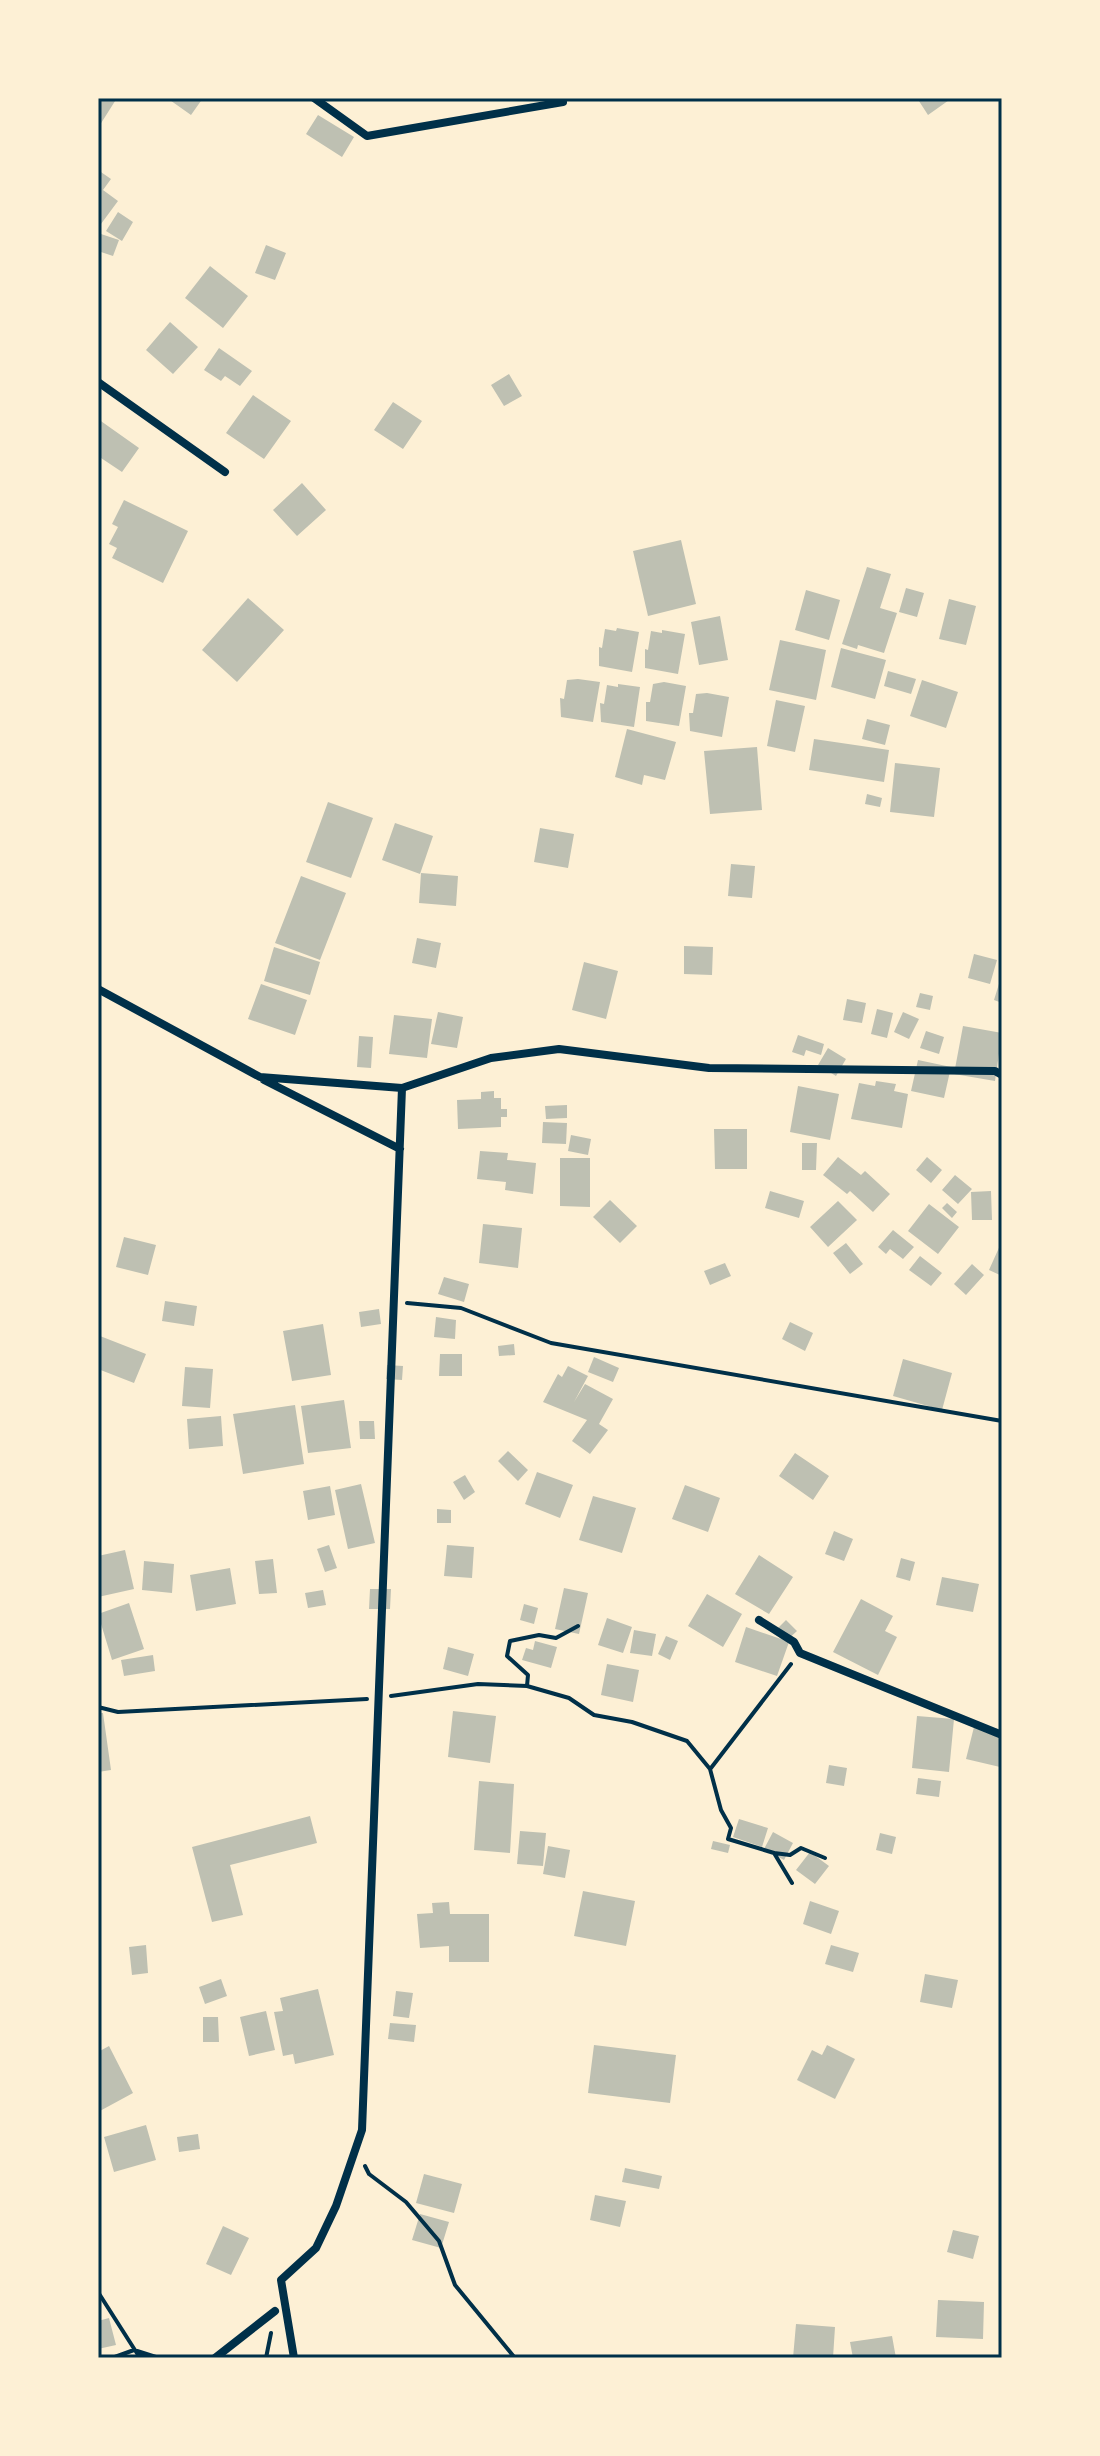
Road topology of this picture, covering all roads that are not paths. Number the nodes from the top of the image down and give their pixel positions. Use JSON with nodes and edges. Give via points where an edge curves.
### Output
{"nodes":[{"id":1,"x":314,"y":98,"type":"edge"},
{"id":2,"x":563,"y":102,"type":"dead end"},
{"id":3,"x":98,"y":382,"type":"edge"},
{"id":4,"x":225,"y":472,"type":"dead end"},
{"id":5,"x":98,"y":989,"type":"edge"},
{"id":6,"x":1002,"y":1075,"type":"edge"},
{"id":7,"x":260,"y":1077,"type":"junction"},
{"id":8,"x":402,"y":1088,"type":"junction"},
{"id":9,"x":400,"y":1149,"type":"junction"},
{"id":10,"x":759,"y":1620,"type":"dead end"},
{"id":11,"x":1002,"y":1735,"type":"edge"},
{"id":12,"x":275,"y":2311,"type":"dead end"},
{"id":13,"x":215,"y":2358,"type":"edge"},
{"id":14,"x":294,"y":2358,"type":"edge"}],
"edges":[{"from":1,"to":2,"type":"street","via":[[367,136]]},
{"from":3,"to":4,"type":"street"},
{"from":5,"to":7,"type":"street"},
{"from":6,"to":8,"type":"street","via":[[709,1068],[559,1049],[491,1058]]},
{"from":7,"to":8,"type":"street"},
{"from":7,"to":9,"type":"street"},
{"from":8,"to":9,"type":"street"},
{"from":9,"to":14,"type":"street","via":[[362,2130],[316,2248],[281,2280]]},
{"from":10,"to":11,"type":"street","via":[[794,1642],[800,1653]]},
{"from":12,"to":13,"type":"street"}]}
